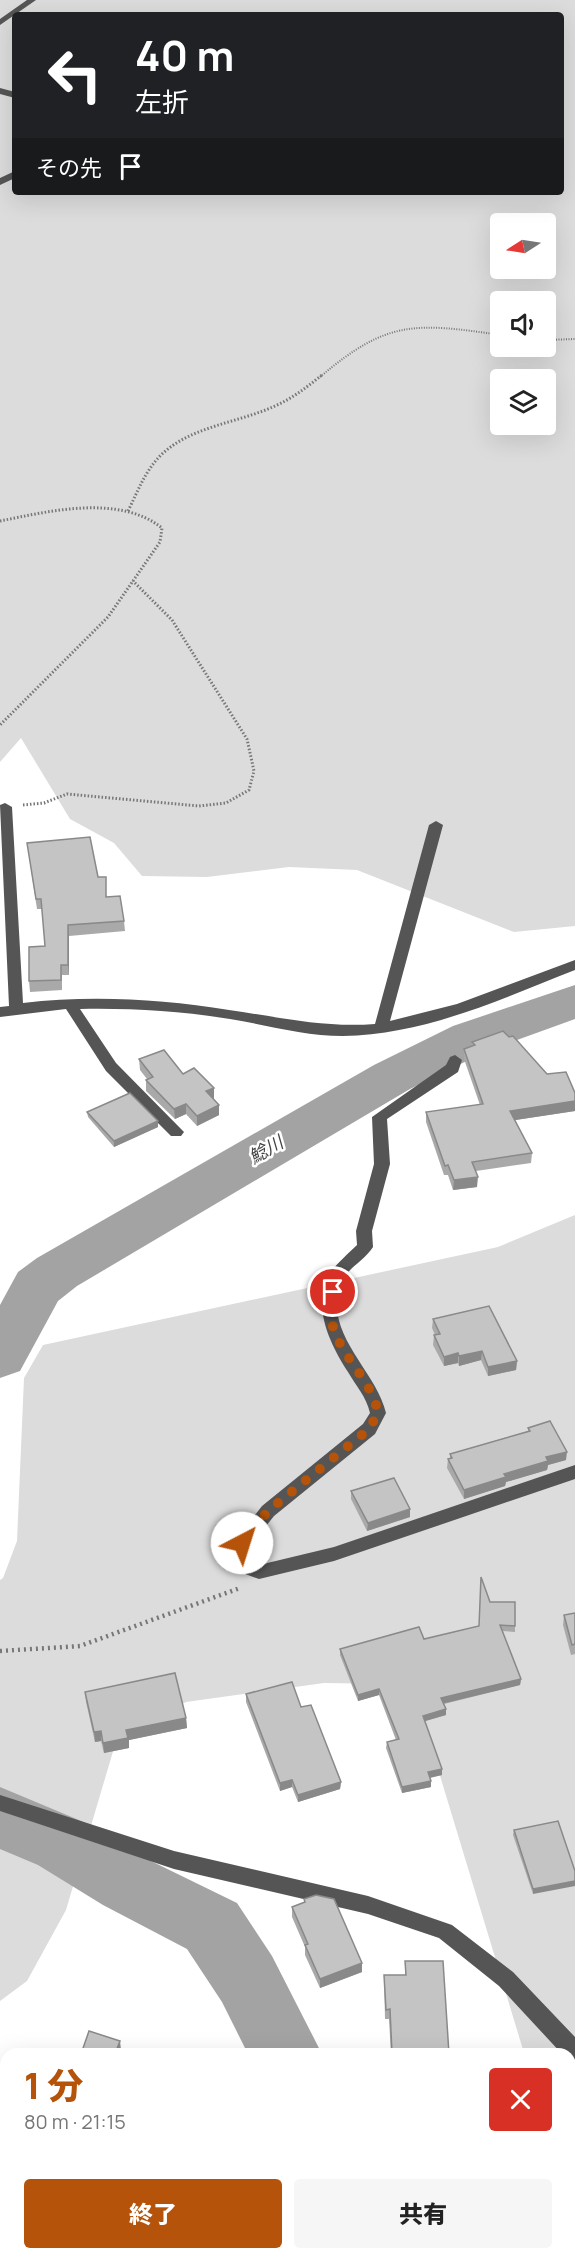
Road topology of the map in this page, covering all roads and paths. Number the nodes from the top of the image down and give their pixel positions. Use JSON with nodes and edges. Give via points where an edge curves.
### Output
{"nodes":[{"id":1,"x":32,"y":0,"type":"edge"},
{"id":2,"x":15,"y":12,"type":"edge"},
{"id":3,"x":490,"y":334,"type":"edge"},
{"id":4,"x":575,"y":339,"type":"edge"},
{"id":5,"x":556,"y":340,"type":"edge"},
{"id":6,"x":129,"y":512,"type":"junction"},
{"id":7,"x":0,"y":521,"type":"edge"},
{"id":8,"x":133,"y":581,"type":"junction"},
{"id":9,"x":0,"y":724,"type":"edge"},
{"id":10,"x":4,"y":807,"type":"joint"},
{"id":11,"x":436,"y":825,"type":"dead end"},
{"id":12,"x":575,"y":965,"type":"edge"},
{"id":13,"x":70,"y":1005,"type":"junction"},
{"id":14,"x":16,"y":1009,"type":"junction"},
{"id":15,"x":0,"y":1012,"type":"edge"},
{"id":16,"x":381,"y":1028,"type":"junction"},
{"id":17,"x":455,"y":1060,"type":"dead end"},
{"id":18,"x":176,"y":1132,"type":"dead end"},
{"id":19,"x":575,"y":1472,"type":"edge"},
{"id":20,"x":246,"y":1586,"type":"dead end"},
{"id":21,"x":0,"y":1651,"type":"edge"},
{"id":22,"x":0,"y":1803,"type":"edge"},
{"id":23,"x":567,"y":2048,"type":"edge"}],
"edges":[{"from":1,"to":2,"type":"street"},
{"from":3,"to":6,"type":"path","via":[[443,328],[402,329],[382,334],[356,347],[275,407],[204,429],[176,444],[148,469]]},
{"from":4,"to":5,"type":"path"},
{"from":6,"to":7,"type":"path","via":[[76,510]]},
{"from":6,"to":8,"type":"path","via":[[154,519],[162,528],[160,542]]},
{"from":8,"to":9,"type":"path","via":[[108,617]]},
{"from":8,"to":10,"type":"path","via":[[172,620],[247,739],[254,771],[249,790],[226,802],[199,806],[67,794],[44,803]]},
{"from":10,"to":14,"type":"street"},
{"from":11,"to":16,"type":"street"},
{"from":12,"to":16,"type":"street","via":[[439,1016]]},
{"from":13,"to":14,"type":"street"},
{"from":13,"to":16,"type":"street","via":[[212,1011],[342,1031]]},
{"from":13,"to":18,"type":"street","via":[[111,1067]]},
{"from":14,"to":15,"type":"street"},
{"from":17,"to":19,"type":"street","via":[[453,1068],[379,1117],[382,1164],[364,1231],[365,1246],[336,1278],[329,1306],[334,1332],[354,1369],[375,1396],[378,1413],[369,1429],[268,1511],[242,1543],[243,1566],[259,1572],[334,1554]]},
{"from":20,"to":21,"type":"path","via":[[80,1646]]},
{"from":22,"to":23,"type":"street","via":[[174,1860],[368,1905],[445,1931],[506,1979]]}]}
